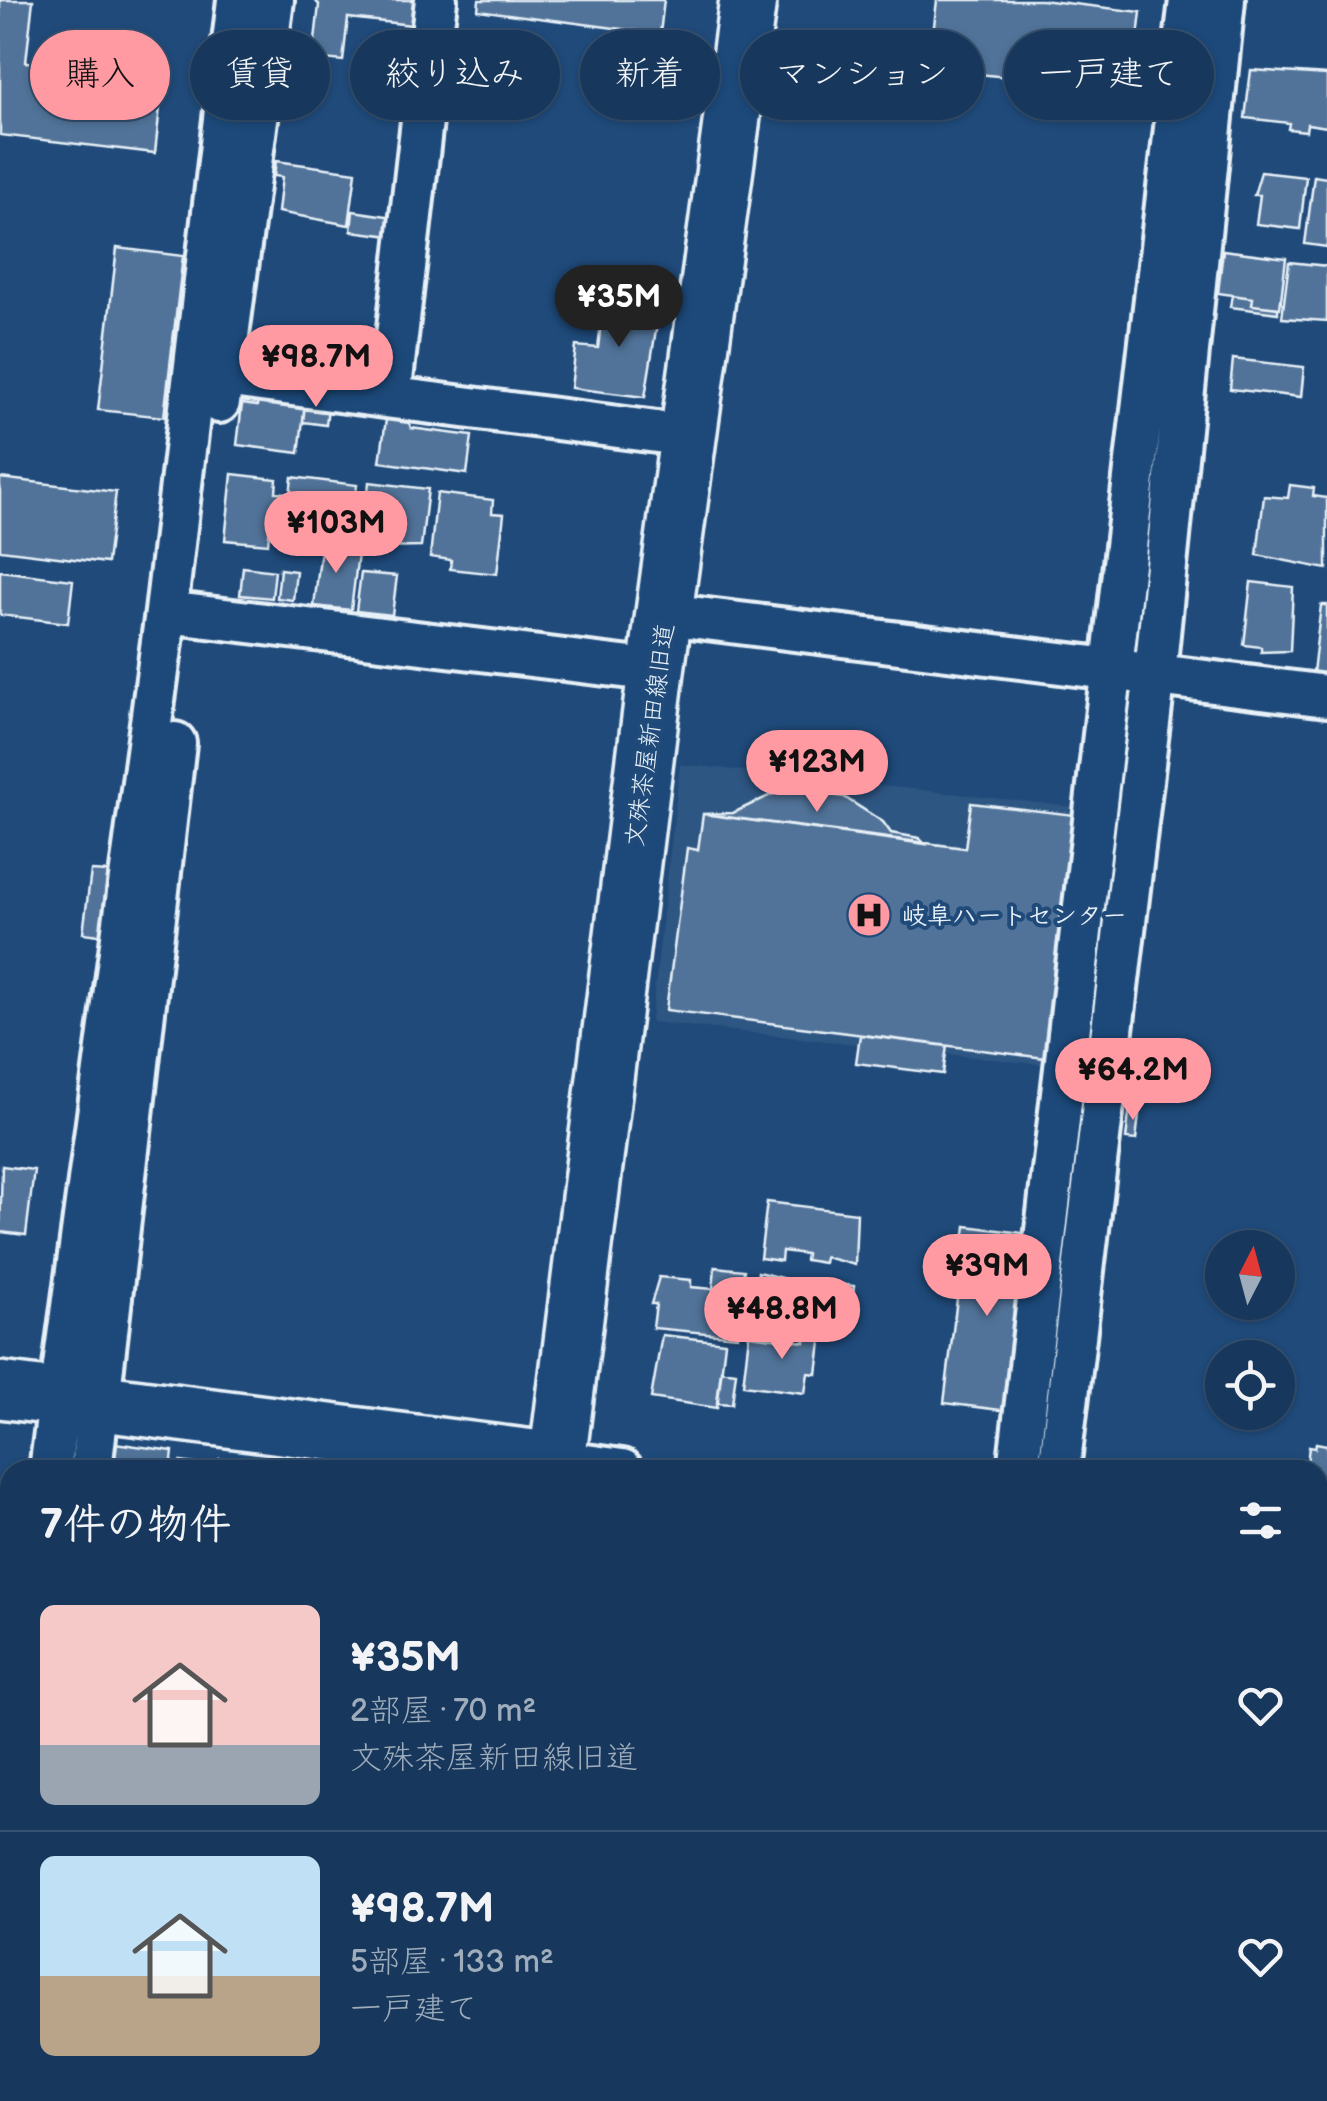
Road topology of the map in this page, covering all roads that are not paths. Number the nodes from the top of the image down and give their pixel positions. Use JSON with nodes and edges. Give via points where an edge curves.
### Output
{"nodes":[{"id":1,"x":238,"y":0,"type":"edge"},
{"id":2,"x":273,"y":0,"type":"edge"},
{"id":3,"x":436,"y":0,"type":"edge"},
{"id":4,"x":748,"y":0,"type":"edge"},
{"id":5,"x":1190,"y":0,"type":"edge"},
{"id":6,"x":1224,"y":0,"type":"edge"},
{"id":7,"x":209,"y":374,"type":"junction"},
{"id":8,"x":390,"y":396,"type":"junction"},
{"id":9,"x":688,"y":436,"type":"junction"},
{"id":10,"x":178,"y":613,"type":"junction"},
{"id":11,"x":666,"y":614,"type":"junction"},
{"id":12,"x":1114,"y":668,"type":"junction"},
{"id":13,"x":656,"y":671,"type":"junction"},
{"id":14,"x":1155,"y":673,"type":"junction"},
{"id":15,"x":1327,"y":696,"type":"edge"},
{"id":16,"x":0,"y":1390,"type":"edge"},
{"id":17,"x":79,"y":1400,"type":"junction"},
{"id":18,"x":54,"y":1460,"type":"edge"},
{"id":19,"x":89,"y":1460,"type":"edge"},
{"id":20,"x":513,"y":1460,"type":"edge"},
{"id":21,"x":557,"y":1460,"type":"edge"},
{"id":22,"x":1019,"y":1460,"type":"edge"},
{"id":23,"x":1061,"y":1460,"type":"edge"}],
"edges":[{"from":1,"to":7,"type":"street"},
{"from":2,"to":7,"type":"street"},
{"from":3,"to":8,"type":"street"},
{"from":4,"to":9,"type":"street","name":"文殊茶屋新田線旧道"},
{"from":5,"to":12,"type":"street"},
{"from":6,"to":14,"type":"street"},
{"from":7,"to":8,"type":"street"},
{"from":7,"to":10,"type":"street"},
{"from":8,"to":9,"type":"street"},
{"from":9,"to":11,"type":"street","name":"文殊茶屋新田線旧道"},
{"from":10,"to":13,"type":"street"},
{"from":10,"to":17,"type":"street"},
{"from":11,"to":12,"type":"street"},
{"from":11,"to":13,"type":"street","name":"文殊茶屋新田線旧道"},
{"from":12,"to":14,"type":"street"},
{"from":12,"to":22,"type":"street"},
{"from":13,"to":21,"type":"street","name":"文殊茶屋新田線旧道"},
{"from":14,"to":15,"type":"street"},
{"from":14,"to":23,"type":"street"},
{"from":16,"to":17,"type":"street"},
{"from":17,"to":18,"type":"street"},
{"from":17,"to":19,"type":"street"},
{"from":17,"to":20,"type":"street"}]}
